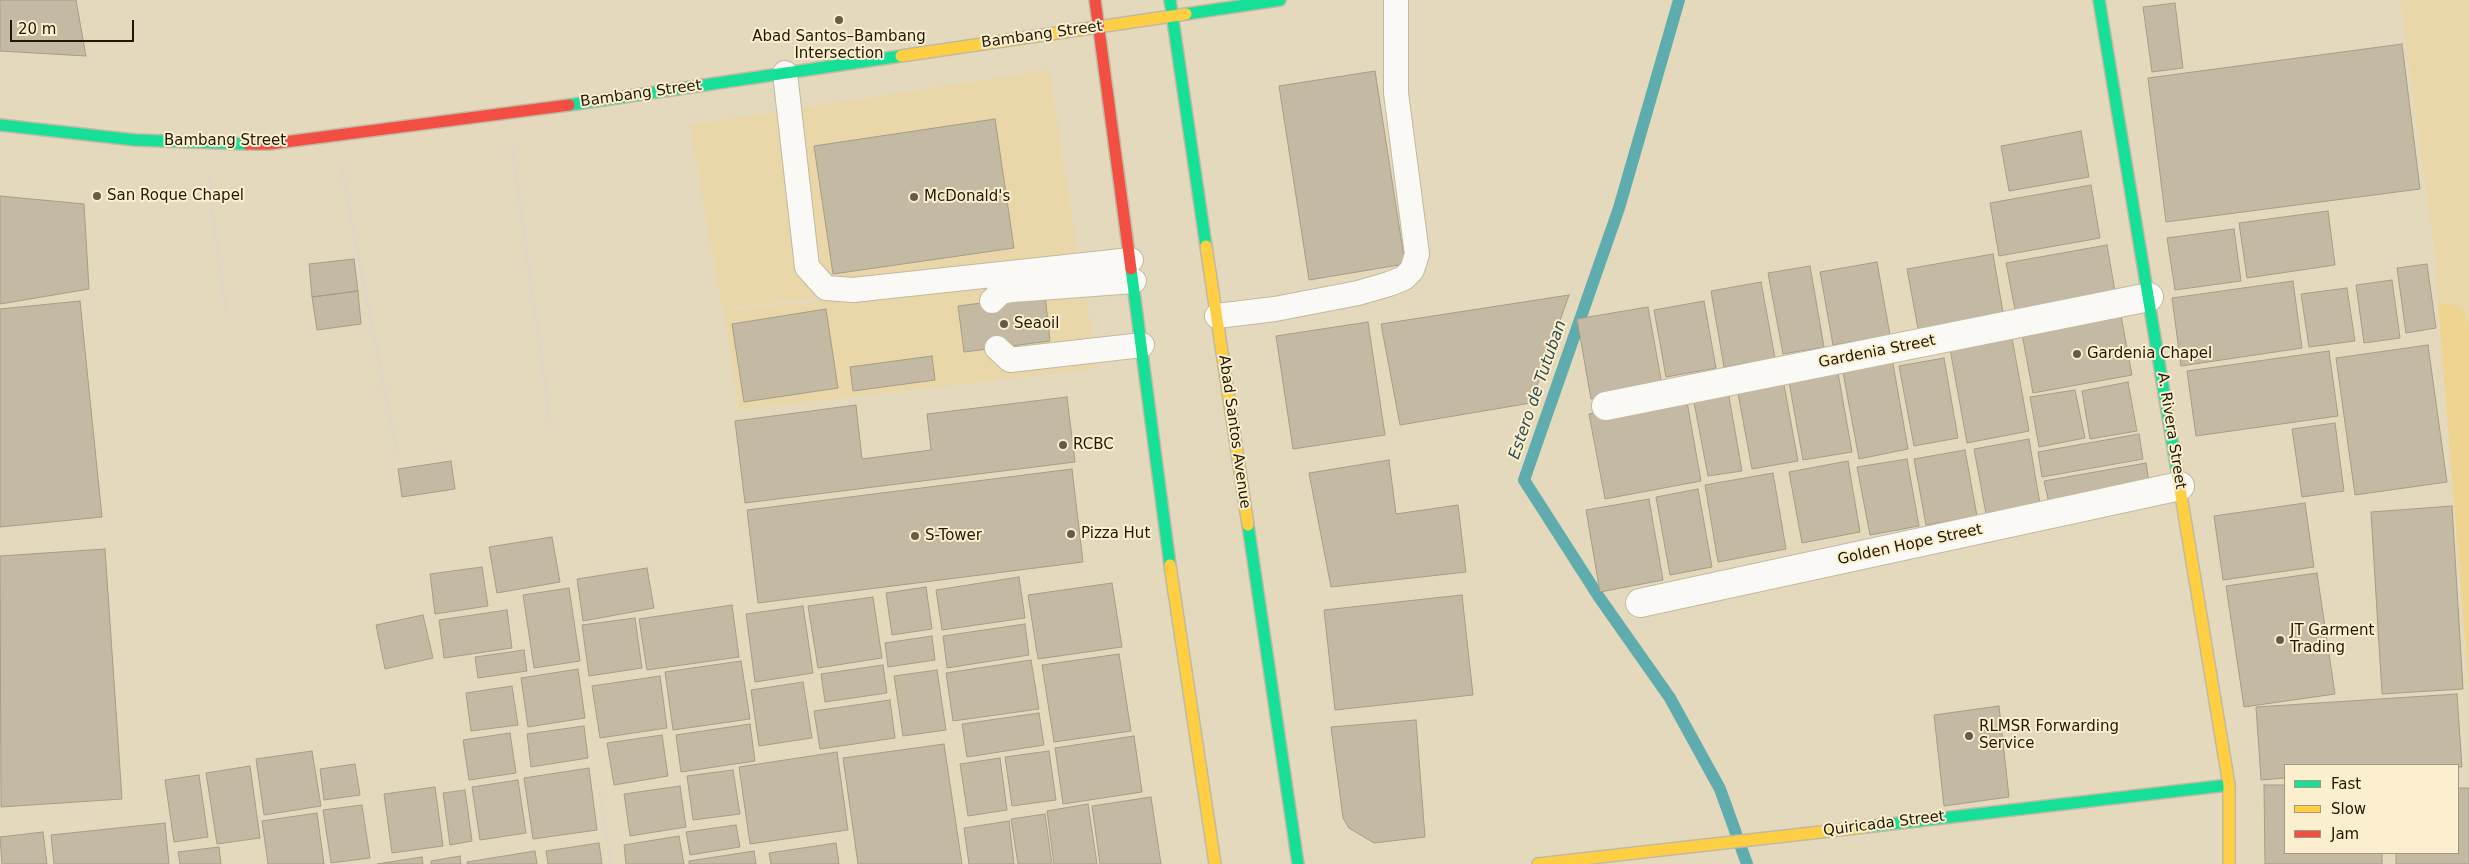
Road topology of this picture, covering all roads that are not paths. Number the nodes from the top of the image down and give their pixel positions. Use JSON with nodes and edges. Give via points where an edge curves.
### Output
{"nodes":[{"id":1,"x":1096,"y":0,"type":"edge"},
{"id":2,"x":1170,"y":0,"type":"edge"},
{"id":3,"x":1280,"y":0,"type":"edge"},
{"id":4,"x":1396,"y":0,"type":"edge"},
{"id":5,"x":2099,"y":0,"type":"edge"},
{"id":6,"x":1173,"y":16,"type":"junction"},
{"id":7,"x":1101,"y":27,"type":"junction"},
{"id":8,"x":785,"y":74,"type":"junction"},
{"id":9,"x":0,"y":125,"type":"edge"},
{"id":10,"x":1133,"y":270,"type":"junction"},
{"id":11,"x":2149,"y":297,"type":"junction"},
{"id":12,"x":992,"y":302,"type":"dead end"},
{"id":13,"x":1218,"y":316,"type":"junction"},
{"id":14,"x":1142,"y":345,"type":"junction"},
{"id":15,"x":997,"y":348,"type":"dead end"},
{"id":16,"x":1606,"y":406,"type":"dead end"},
{"id":17,"x":2180,"y":486,"type":"junction"},
{"id":18,"x":1640,"y":603,"type":"dead end"},
{"id":19,"x":2229,"y":785,"type":"junction"},
{"id":20,"x":1215,"y":864,"type":"edge"},
{"id":21,"x":1298,"y":864,"type":"edge"},
{"id":22,"x":1538,"y":864,"type":"edge"},
{"id":23,"x":2229,"y":864,"type":"edge"}],
"edges":[{"from":1,"to":7,"type":"street"},
{"from":2,"to":6,"type":"street","name":"Abad Santos Avenue"},
{"from":3,"to":6,"type":"street","name":"Bambang Street"},
{"from":4,"to":13,"type":"lane","via":[[1396,93],[1417,254],[1412,270],[1404,278],[1358,293]]},
{"from":5,"to":11,"type":"street","name":"A. Rivera Street"},
{"from":6,"to":7,"type":"street","name":"Bambang Street"},
{"from":6,"to":13,"type":"street","name":"Abad Santos Avenue"},
{"from":7,"to":8,"type":"street","name":"Bambang Street"},
{"from":7,"to":10,"type":"street"},
{"from":8,"to":9,"type":"street","name":"Bambang Street","via":[[270,144],[135,140]]},
{"from":8,"to":10,"type":"lane","via":[[807,267],[826,288],[853,290]]},
{"from":10,"to":12,"type":"lane","via":[[1000,292]]},
{"from":10,"to":14,"type":"street"},
{"from":11,"to":16,"type":"street","name":"Gardenia Street"},
{"from":11,"to":17,"type":"street","name":"A. Rivera Street"},
{"from":13,"to":21,"type":"street","name":"Abad Santos Avenue"},
{"from":14,"to":15,"type":"lane","via":[[1010,360]]},
{"from":14,"to":20,"type":"street","via":[[1177,613]]},
{"from":17,"to":18,"type":"street","name":"Golden Hope Street"},
{"from":17,"to":19,"type":"street","name":"A. Rivera Street"},
{"from":19,"to":22,"type":"street","name":"Quiricada Street"},
{"from":19,"to":23,"type":"street","name":"A. Rivera Street"}]}
